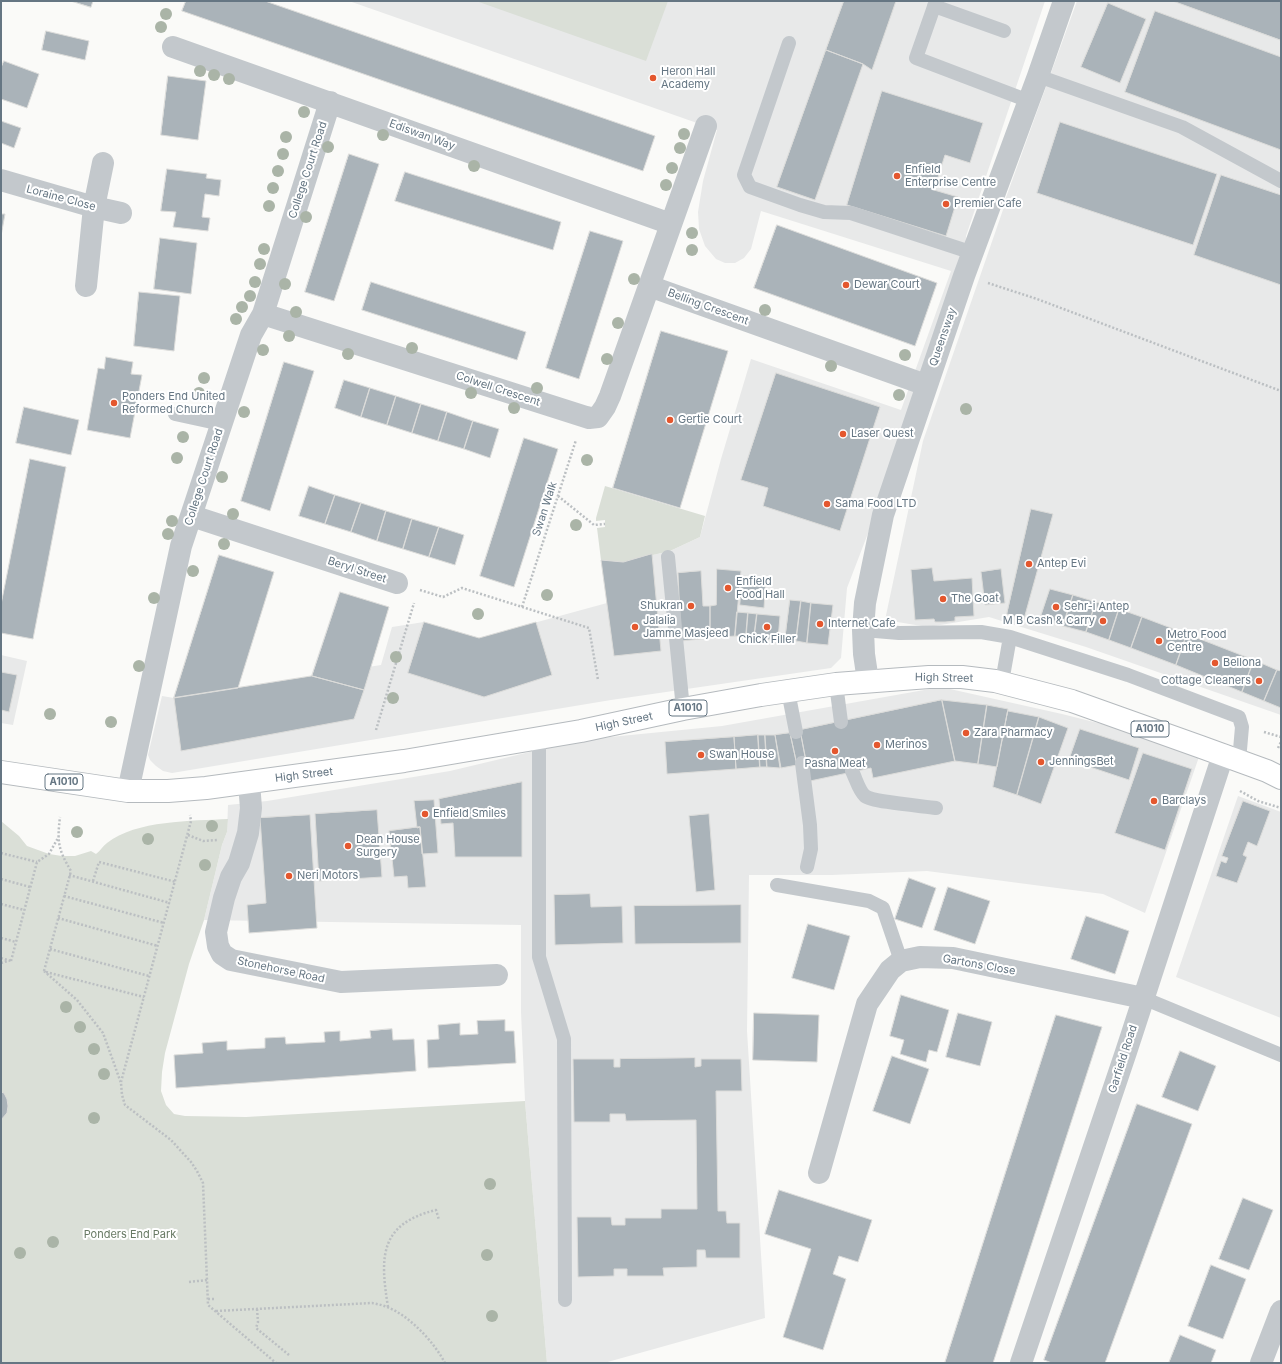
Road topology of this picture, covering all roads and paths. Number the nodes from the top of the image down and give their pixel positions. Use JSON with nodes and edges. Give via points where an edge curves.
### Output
{"nodes":[{"id":1,"x":1064,"y":1,"type":"edge"},
{"id":2,"x":935,"y":4,"type":"edge"},
{"id":3,"x":1004,"y":31,"type":"dead end"},
{"id":4,"x":789,"y":43,"type":"dead end"},
{"id":5,"x":173,"y":46,"type":"dead end"},
{"id":6,"x":1038,"y":76,"type":"junction"},
{"id":7,"x":1029,"y":101,"type":"junction"},
{"id":8,"x":330,"y":102,"type":"junction"},
{"id":9,"x":706,"y":126,"type":"dead end"},
{"id":10,"x":103,"y":163,"type":"dead end"},
{"id":11,"x":1,"y":180,"type":"edge"},
{"id":12,"x":1281,"y":181,"type":"edge"},
{"id":13,"x":94,"y":207,"type":"junction"},
{"id":14,"x":121,"y":213,"type":"dead end"},
{"id":15,"x":671,"y":224,"type":"junction"},
{"id":16,"x":973,"y":253,"type":"junction"},
{"id":17,"x":964,"y":276,"type":"junction"},
{"id":18,"x":86,"y":286,"type":"dead end"},
{"id":19,"x":649,"y":286,"type":"junction"},
{"id":20,"x":263,"y":314,"type":"junction"},
{"id":21,"x":926,"y":385,"type":"junction"},
{"id":22,"x":1281,"y":390,"type":"edge"},
{"id":23,"x":175,"y":414,"type":"dead end"},
{"id":24,"x":583,"y":416,"type":"junction"},
{"id":25,"x":221,"y":424,"type":"junction"},
{"id":26,"x":558,"y":496,"type":"junction"},
{"id":27,"x":192,"y":516,"type":"junction"},
{"id":28,"x":605,"y":524,"type":"dead end"},
{"id":29,"x":668,"y":556,"type":"dead end"},
{"id":30,"x":397,"y":583,"type":"joint"},
{"id":31,"x":418,"y":589,"type":"junction"},
{"id":32,"x":522,"y":607,"type":"junction"},
{"id":33,"x":863,"y":630,"type":"junction"},
{"id":34,"x":1010,"y":637,"type":"junction"},
{"id":35,"x":598,"y":680,"type":"dead end"},
{"id":36,"x":868,"y":681,"type":"junction"},
{"id":37,"x":1002,"y":682,"type":"junction"},
{"id":38,"x":836,"y":684,"type":"junction"},
{"id":39,"x":788,"y":691,"type":"junction"},
{"id":40,"x":683,"y":709,"type":"junction"},
{"id":41,"x":841,"y":722,"type":"dead end"},
{"id":42,"x":376,"y":730,"type":"dead end"},
{"id":43,"x":1261,"y":731,"type":"dead end"},
{"id":44,"x":796,"y":732,"type":"dead end"},
{"id":45,"x":1281,"y":737,"type":"edge"},
{"id":46,"x":539,"y":738,"type":"junction"},
{"id":47,"x":1231,"y":758,"type":"junction"},
{"id":48,"x":802,"y":763,"type":"dead end"},
{"id":49,"x":852,"y":771,"type":"dead end"},
{"id":50,"x":1,"y":772,"type":"edge"},
{"id":51,"x":1281,"y":778,"type":"edge"},
{"id":52,"x":249,"y":782,"type":"junction"},
{"id":53,"x":128,"y":791,"type":"junction"},
{"id":54,"x":1240,"y":791,"type":"dead end"},
{"id":55,"x":936,"y":808,"type":"dead end"},
{"id":56,"x":1281,"y":808,"type":"edge"},
{"id":57,"x":190,"y":815,"type":"dead end"},
{"id":58,"x":60,"y":817,"type":"dead end"},
{"id":59,"x":188,"y":834,"type":"junction"},
{"id":60,"x":58,"y":838,"type":"junction"},
{"id":61,"x":220,"y":839,"type":"dead end"},
{"id":62,"x":1,"y":853,"type":"edge"},
{"id":63,"x":37,"y":862,"type":"junction"},
{"id":64,"x":807,"y":867,"type":"dead end"},
{"id":65,"x":70,"y":875,"type":"junction"},
{"id":66,"x":1,"y":879,"type":"edge"},
{"id":67,"x":93,"y":882,"type":"junction"},
{"id":68,"x":176,"y":882,"type":"junction"},
{"id":69,"x":777,"y":885,"type":"dead end"},
{"id":70,"x":30,"y":887,"type":"junction"},
{"id":71,"x":64,"y":896,"type":"junction"},
{"id":72,"x":170,"y":903,"type":"junction"},
{"id":73,"x":1,"y":904,"type":"edge"},
{"id":74,"x":24,"y":910,"type":"junction"},
{"id":75,"x":58,"y":918,"type":"junction"},
{"id":76,"x":164,"y":922,"type":"junction"},
{"id":77,"x":1,"y":938,"type":"edge"},
{"id":78,"x":16,"y":942,"type":"junction"},
{"id":79,"x":158,"y":946,"type":"junction"},
{"id":80,"x":50,"y":949,"type":"junction"},
{"id":81,"x":1,"y":958,"type":"edge"},
{"id":82,"x":11,"y":961,"type":"junction"},
{"id":83,"x":902,"y":961,"type":"junction"},
{"id":84,"x":1,"y":963,"type":"edge"},
{"id":85,"x":44,"y":971,"type":"junction"},
{"id":86,"x":497,"y":975,"type":"dead end"},
{"id":87,"x":149,"y":976,"type":"junction"},
{"id":88,"x":144,"y":997,"type":"junction"},
{"id":89,"x":1143,"y":998,"type":"junction"},
{"id":90,"x":1281,"y":1055,"type":"edge"},
{"id":91,"x":121,"y":1083,"type":"junction"},
{"id":92,"x":819,"y":1173,"type":"dead end"},
{"id":93,"x":439,"y":1220,"type":"dead end"},
{"id":94,"x":207,"y":1280,"type":"junction"},
{"id":95,"x":189,"y":1282,"type":"dead end"},
{"id":96,"x":208,"y":1299,"type":"junction"},
{"id":97,"x":215,"y":1299,"type":"dead end"},
{"id":98,"x":565,"y":1300,"type":"dead end"},
{"id":99,"x":388,"y":1307,"type":"junction"},
{"id":100,"x":257,"y":1309,"type":"junction"},
{"id":101,"x":216,"y":1311,"type":"junction"},
{"id":102,"x":1281,"y":1311,"type":"edge"},
{"id":103,"x":289,"y":1355,"type":"dead end"},
{"id":104,"x":276,"y":1363,"type":"edge"},
{"id":105,"x":445,"y":1363,"type":"edge"},
{"id":106,"x":1021,"y":1363,"type":"edge"},
{"id":107,"x":1260,"y":1363,"type":"edge"}],
"edges":[{"from":1,"to":6,"type":"street","name":"Queensway"},
{"from":2,"to":3,"type":"lane"},
{"from":2,"to":7,"type":"lane","via":[[916,58]]},
{"from":4,"to":16,"type":"lane","via":[[744,174],[750,187],[824,212],[851,213]]},
{"from":5,"to":8,"type":"street","name":"Ediswan Way"},
{"from":6,"to":7,"type":"street","name":"Queensway"},
{"from":6,"to":12,"type":"lane","via":[[1182,127]]},
{"from":7,"to":16,"type":"street","name":"Queensway"},
{"from":8,"to":15,"type":"street","name":"Ediswan Way"},
{"from":8,"to":20,"type":"street","name":"College Court Road"},
{"from":9,"to":15,"type":"street"},
{"from":10,"to":13,"type":"street"},
{"from":11,"to":13,"type":"street","name":"Loraine Close"},
{"from":13,"to":14,"type":"street","name":"Loraine Close"},
{"from":13,"to":18,"type":"street"},
{"from":15,"to":19,"type":"street"},
{"from":16,"to":17,"type":"street","name":"Queensway"},
{"from":17,"to":21,"type":"street","name":"Queensway"},
{"from":17,"to":22,"type":"path","via":[[1037,299]]},
{"from":19,"to":21,"type":"street","name":"Belling Crescent"},
{"from":19,"to":24,"type":"street","name":"Colwell Crescent","via":[[605,407],[598,417]]},
{"from":20,"to":24,"type":"street","name":"Colwell Crescent"},
{"from":20,"to":25,"type":"street","name":"College Court Road","via":[[251,335]]},
{"from":21,"to":33,"type":"street","name":"Queensway","via":[[883,515],[865,603]]},
{"from":23,"to":25,"type":"lane"},
{"from":24,"to":26,"type":"path","name":"Swan Walk"},
{"from":25,"to":27,"type":"street","name":"College Court Road"},
{"from":26,"to":28,"type":"path","via":[[594,525]]},
{"from":26,"to":32,"type":"path","name":"Swan Walk"},
{"from":27,"to":30,"type":"street","name":"Beryl Street"},
{"from":27,"to":53,"type":"street","name":"College Court Road","via":[[181,546]]},
{"from":29,"to":40,"type":"lane"},
{"from":30,"to":31,"type":"path","name":"Beryl Street"},
{"from":31,"to":32,"type":"path","name":"Beryl Street","via":[[443,597],[462,588]]},
{"from":31,"to":42,"type":"path"},
{"from":32,"to":35,"type":"path","name":"Beryl Street","via":[[588,628]]},
{"from":33,"to":34,"type":"lane","via":[[899,633],[981,632]]},
{"from":33,"to":36,"type":"street","name":"Queensway"},
{"from":34,"to":37,"type":"lane"},
{"from":34,"to":47,"type":"lane","via":[[1128,676],[1239,717],[1242,726]]},
{"from":36,"to":37,"type":"main road","name":"High Street","number":"A1010","via":[[929,677]]},
{"from":36,"to":38,"type":"main road","name":"High Street","number":"A1010"},
{"from":37,"to":47,"type":"main road","name":"High Street","number":"A1010","via":[[1072,701]]},
{"from":38,"to":39,"type":"main road","name":"High Street","number":"A1010"},
{"from":38,"to":41,"type":"lane"},
{"from":39,"to":40,"type":"main road","name":"High Street","number":"A1010"},
{"from":39,"to":44,"type":"lane"},
{"from":40,"to":46,"type":"main road","name":"High Street","number":"A1010"},
{"from":43,"to":45,"type":"path"},
{"from":46,"to":52,"type":"main road","name":"High Street","number":"A1010","via":[[404,761]]},
{"from":46,"to":98,"type":"lane","via":[[538,957],[564,1038]]},
{"from":47,"to":51,"type":"main road","name":"High Street","number":"A1010"},
{"from":47,"to":89,"type":"street","name":"Garfield Road"},
{"from":48,"to":64,"type":"lane","via":[[810,825],[811,848]]},
{"from":49,"to":55,"type":"lane","via":[[867,797]]},
{"from":50,"to":53,"type":"main road","name":"High Street","number":"A1010"},
{"from":52,"to":53,"type":"main road","name":"High Street","number":"A1010","via":[[168,791]]},
{"from":52,"to":86,"type":"street","name":"Stonehorse Road","via":[[251,808],[248,834],[224,898],[216,932],[222,954],[231,960],[341,982]]},
{"from":54,"to":56,"type":"path","via":[[1258,801]]},
{"from":57,"to":59,"type":"path"},
{"from":58,"to":60,"type":"path"},
{"from":59,"to":61,"type":"path","via":[[203,841]]},
{"from":59,"to":68,"type":"path"},
{"from":60,"to":63,"type":"path","via":[[49,854]]},
{"from":60,"to":65,"type":"path","via":[[62,856],[71,871]]},
{"from":62,"to":63,"type":"path"},
{"from":63,"to":70,"type":"path"},
{"from":65,"to":67,"type":"path"},
{"from":65,"to":71,"type":"path"},
{"from":66,"to":70,"type":"path"},
{"from":67,"to":68,"type":"path","via":[[99,862]]},
{"from":67,"to":72,"type":"path"},
{"from":68,"to":72,"type":"path"},
{"from":69,"to":83,"type":"lane","via":[[869,901],[883,908]]},
{"from":70,"to":74,"type":"path"},
{"from":71,"to":75,"type":"path"},
{"from":71,"to":76,"type":"path"},
{"from":72,"to":76,"type":"path"},
{"from":73,"to":74,"type":"path"},
{"from":74,"to":78,"type":"path"},
{"from":75,"to":79,"type":"path"},
{"from":75,"to":80,"type":"path"},
{"from":76,"to":79,"type":"path"},
{"from":77,"to":78,"type":"path"},
{"from":78,"to":82,"type":"path"},
{"from":79,"to":87,"type":"path"},
{"from":80,"to":85,"type":"path"},
{"from":80,"to":87,"type":"path"},
{"from":81,"to":82,"type":"path"},
{"from":82,"to":84,"type":"path"},
{"from":83,"to":89,"type":"street","name":"Gartons Close","via":[[920,957],[953,958]]},
{"from":83,"to":92,"type":"street","via":[[890,970],[867,1004]]},
{"from":85,"to":88,"type":"path"},
{"from":85,"to":91,"type":"path","via":[[77,1000],[103,1033]]},
{"from":87,"to":88,"type":"path"},
{"from":88,"to":91,"type":"path"},
{"from":89,"to":90,"type":"lane"},
{"from":89,"to":106,"type":"street","name":"Garfield Road"},
{"from":91,"to":94,"type":"path","via":[[125,1105],[171,1140],[198,1171],[203,1183]]},
{"from":93,"to":99,"type":"path","via":[[436,1210],[422,1213],[403,1223],[387,1245],[383,1271]]},
{"from":94,"to":95,"type":"path"},
{"from":94,"to":96,"type":"path"},
{"from":96,"to":97,"type":"path"},
{"from":96,"to":101,"type":"path","via":[[208,1306]]},
{"from":99,"to":100,"type":"path","via":[[372,1303]]},
{"from":99,"to":105,"type":"path","via":[[413,1324],[429,1340]]},
{"from":100,"to":101,"type":"path"},
{"from":100,"to":103,"type":"path","via":[[256,1328]]},
{"from":101,"to":104,"type":"path"},
{"from":102,"to":107,"type":"street"}]}
